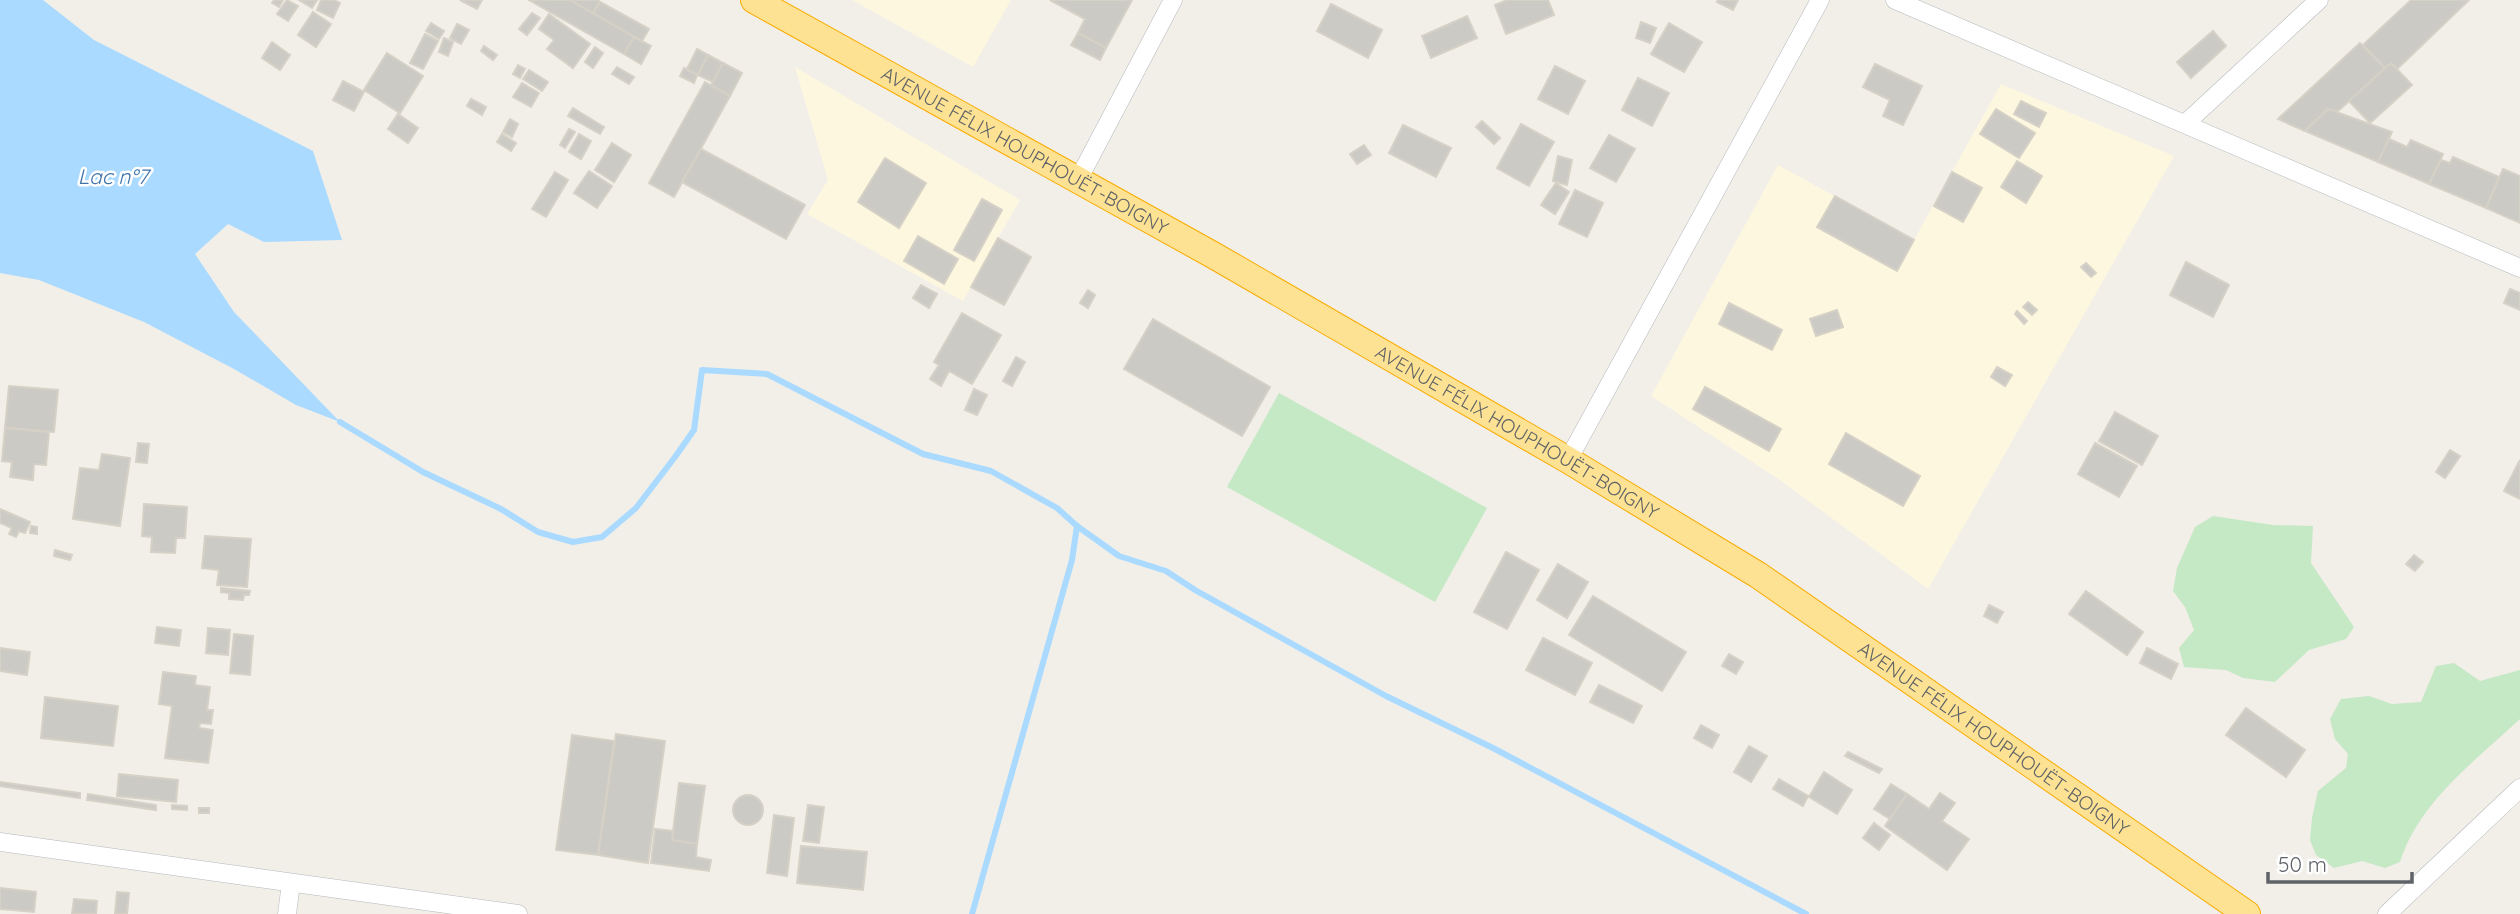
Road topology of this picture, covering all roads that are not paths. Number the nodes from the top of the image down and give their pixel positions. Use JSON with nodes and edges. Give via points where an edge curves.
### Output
{"nodes":[{"id":1,"x":754,"y":0,"type":"edge"},
{"id":2,"x":1173,"y":0,"type":"edge"},
{"id":3,"x":1820,"y":0,"type":"edge"},
{"id":4,"x":1895,"y":0,"type":"edge"},
{"id":5,"x":2319,"y":0,"type":"edge"},
{"id":6,"x":2186,"y":124,"type":"junction"},
{"id":7,"x":1079,"y":180,"type":"junction"},
{"id":8,"x":2520,"y":268,"type":"edge"},
{"id":9,"x":1568,"y":460,"type":"junction"},
{"id":10,"x":2520,"y":788,"type":"edge"},
{"id":11,"x":0,"y":842,"type":"edge"},
{"id":12,"x":291,"y":883,"type":"junction"},
{"id":13,"x":287,"y":914,"type":"edge"},
{"id":14,"x":518,"y":914,"type":"edge"},
{"id":15,"x":2247,"y":914,"type":"edge"},
{"id":16,"x":2387,"y":914,"type":"edge"}],
"edges":[{"from":1,"to":7,"type":"highway","name":"AVENUE FÉLIX HOUPHOUËT-BOIGNY"},
{"from":2,"to":7,"type":"street"},
{"from":3,"to":9,"type":"street"},
{"from":4,"to":6,"type":"street"},
{"from":5,"to":6,"type":"street"},
{"from":6,"to":8,"type":"street"},
{"from":7,"to":9,"type":"highway","name":"AVENUE FÉLIX HOUPHOUËT-BOIGNY"},
{"from":9,"to":15,"type":"highway","name":"AVENUE FÉLIX HOUPHOUËT-BOIGNY","via":[[1758,575]]},
{"from":10,"to":16,"type":"street"},
{"from":11,"to":12,"type":"street"},
{"from":12,"to":13,"type":"street"},
{"from":12,"to":14,"type":"street"}]}
